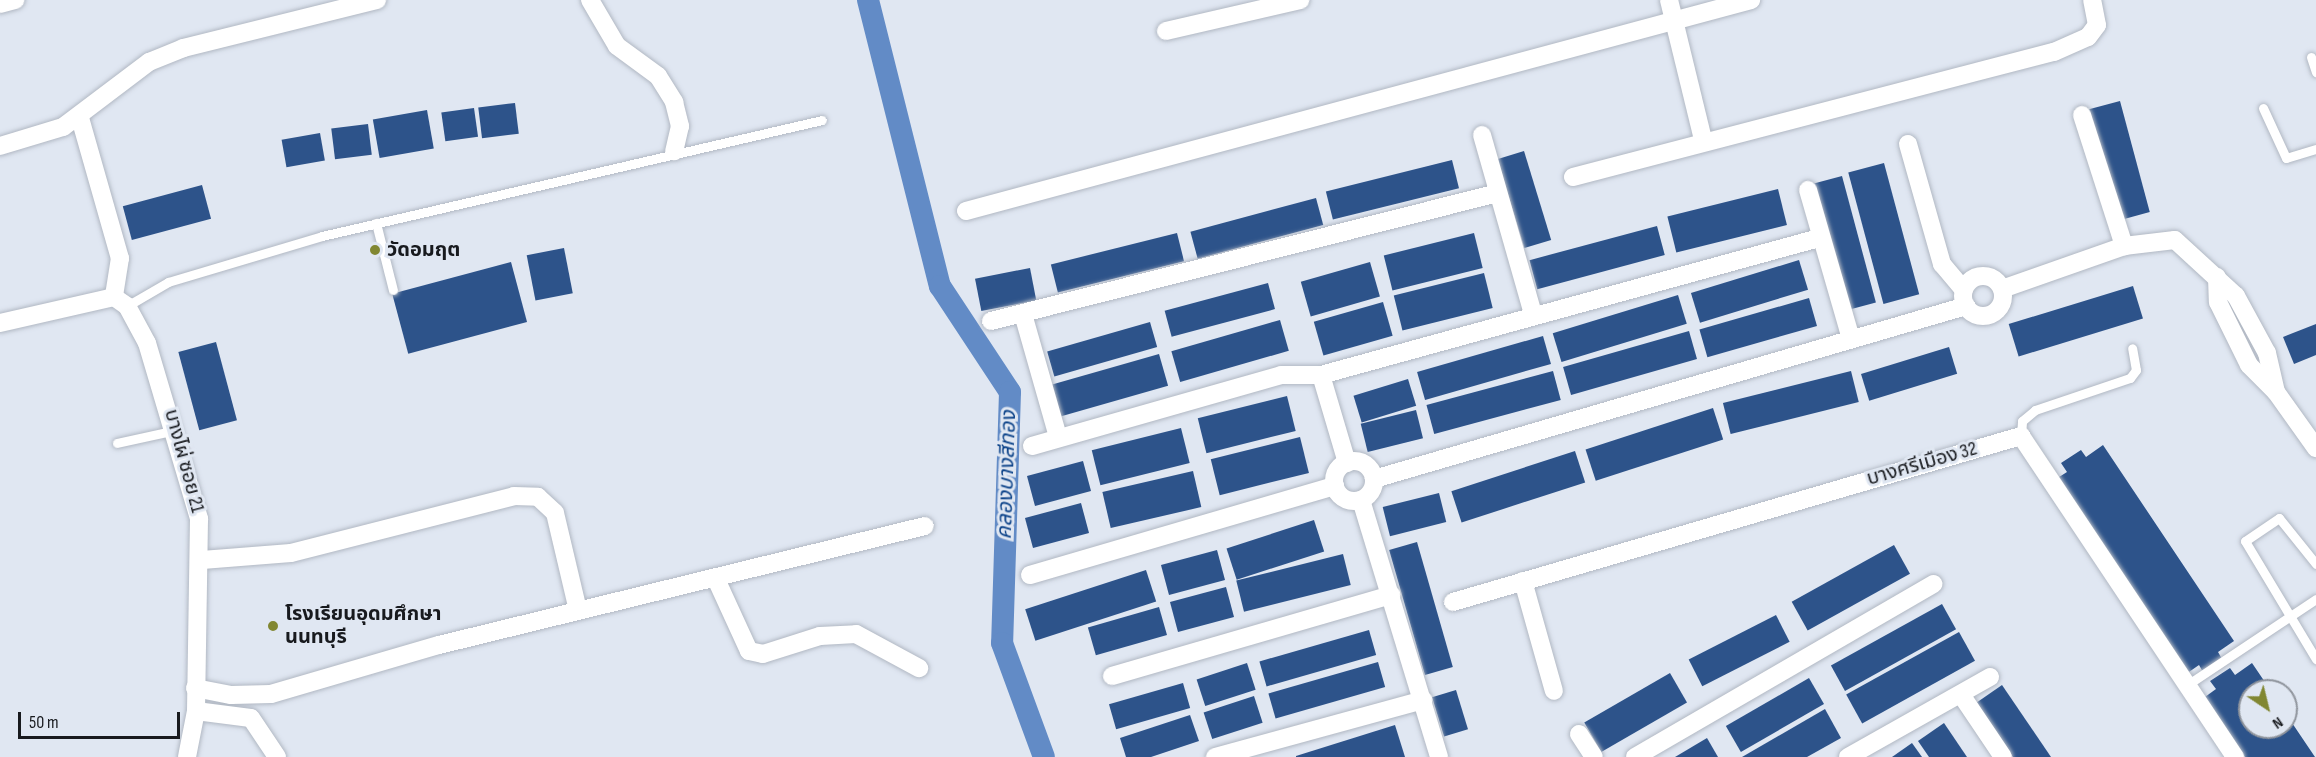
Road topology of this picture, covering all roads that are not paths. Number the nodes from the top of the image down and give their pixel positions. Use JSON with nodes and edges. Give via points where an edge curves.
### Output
{"nodes":[{"id":1,"x":15,"y":0,"type":"edge"},
{"id":2,"x":590,"y":0,"type":"edge"},
{"id":3,"x":1300,"y":0,"type":"edge"},
{"id":4,"x":1668,"y":0,"type":"edge"},
{"id":5,"x":1751,"y":0,"type":"edge"},
{"id":6,"x":2092,"y":0,"type":"edge"},
{"id":7,"x":372,"y":1,"type":"edge"},
{"id":8,"x":0,"y":4,"type":"edge"},
{"id":9,"x":1673,"y":19,"type":"junction"},
{"id":10,"x":1166,"y":31,"type":"dead end"},
{"id":11,"x":2311,"y":57,"type":"dead end"},
{"id":12,"x":2316,"y":72,"type":"edge"},
{"id":13,"x":2263,"y":108,"type":"dead end"},
{"id":14,"x":2082,"y":115,"type":"dead end"},
{"id":15,"x":80,"y":118,"type":"junction"},
{"id":16,"x":822,"y":120,"type":"dead end"},
{"id":17,"x":1482,"y":135,"type":"dead end"},
{"id":18,"x":1703,"y":140,"type":"junction"},
{"id":19,"x":1908,"y":144,"type":"dead end"},
{"id":20,"x":0,"y":146,"type":"edge"},
{"id":21,"x":2316,"y":148,"type":"edge"},
{"id":22,"x":674,"y":151,"type":"junction"},
{"id":23,"x":1573,"y":177,"type":"dead end"},
{"id":24,"x":1808,"y":190,"type":"dead end"},
{"id":25,"x":1498,"y":193,"type":"junction"},
{"id":26,"x":966,"y":211,"type":"dead end"},
{"id":27,"x":376,"y":223,"type":"junction"},
{"id":28,"x":1819,"y":238,"type":"junction"},
{"id":29,"x":2124,"y":246,"type":"junction"},
{"id":30,"x":2002,"y":289,"type":"junction"},
{"id":31,"x":393,"y":290,"type":"dead end"},
{"id":32,"x":1965,"y":298,"type":"junction"},
{"id":33,"x":121,"y":302,"type":"junction"},
{"id":34,"x":1023,"y":314,"type":"junction"},
{"id":35,"x":1533,"y":314,"type":"junction"},
{"id":36,"x":991,"y":321,"type":"dead end"},
{"id":37,"x":0,"y":323,"type":"edge"},
{"id":38,"x":1851,"y":339,"type":"junction"},
{"id":39,"x":2132,"y":348,"type":"dead end"},
{"id":40,"x":1321,"y":375,"type":"junction"},
{"id":41,"x":176,"y":430,"type":"junction"},
{"id":42,"x":2020,"y":436,"type":"junction"},
{"id":43,"x":2313,"y":436,"type":"edge"},
{"id":44,"x":1058,"y":437,"type":"junction"},
{"id":45,"x":117,"y":442,"type":"dead end"},
{"id":46,"x":1032,"y":446,"type":"dead end"},
{"id":47,"x":1347,"y":462,"type":"junction"},
{"id":48,"x":1374,"y":479,"type":"junction"},
{"id":49,"x":1335,"y":486,"type":"junction"},
{"id":50,"x":1361,"y":500,"type":"junction"},
{"id":51,"x":925,"y":526,"type":"dead end"},
{"id":52,"x":202,"y":560,"type":"junction"},
{"id":53,"x":2316,"y":564,"type":"edge"},
{"id":54,"x":1030,"y":575,"type":"dead end"},
{"id":55,"x":716,"y":579,"type":"junction"},
{"id":56,"x":1522,"y":581,"type":"junction"},
{"id":57,"x":1933,"y":584,"type":"dead end"},
{"id":58,"x":1391,"y":595,"type":"junction"},
{"id":59,"x":2316,"y":599,"type":"edge"},
{"id":60,"x":1453,"y":602,"type":"dead end"},
{"id":61,"x":578,"y":610,"type":"junction"},
{"id":62,"x":2288,"y":618,"type":"junction"},
{"id":63,"x":2316,"y":659,"type":"edge"},
{"id":64,"x":919,"y":668,"type":"dead end"},
{"id":65,"x":1112,"y":676,"type":"dead end"},
{"id":66,"x":1990,"y":677,"type":"dead end"},
{"id":67,"x":2187,"y":685,"type":"junction"},
{"id":68,"x":195,"y":688,"type":"junction"},
{"id":69,"x":1554,"y":691,"type":"dead end"},
{"id":70,"x":1962,"y":696,"type":"junction"},
{"id":71,"x":1423,"y":700,"type":"junction"},
{"id":72,"x":196,"y":711,"type":"junction"},
{"id":73,"x":1579,"y":734,"type":"dead end"},
{"id":74,"x":1875,"y":750,"type":"edge"},
{"id":75,"x":187,"y":757,"type":"edge"},
{"id":76,"x":277,"y":757,"type":"edge"},
{"id":77,"x":1218,"y":757,"type":"edge"},
{"id":78,"x":1439,"y":757,"type":"edge"},
{"id":79,"x":1594,"y":757,"type":"edge"},
{"id":80,"x":1635,"y":757,"type":"edge"},
{"id":81,"x":1848,"y":757,"type":"edge"},
{"id":82,"x":2003,"y":757,"type":"edge"},
{"id":83,"x":2235,"y":757,"type":"edge"}],
"edges":[{"from":1,"to":8,"type":"street"},
{"from":2,"to":22,"type":"street","via":[[617,46],[658,76],[674,102],[680,126]]},
{"from":3,"to":10,"type":"street"},
{"from":4,"to":9,"type":"street"},
{"from":5,"to":9,"type":"street"},
{"from":6,"to":18,"type":"street","via":[[2097,25],[2088,37],[2054,51]]},
{"from":7,"to":15,"type":"street","via":[[183,48],[148,62]]},
{"from":9,"to":18,"type":"street"},
{"from":9,"to":26,"type":"street"},
{"from":11,"to":12,"type":"lane"},
{"from":13,"to":21,"type":"lane","via":[[2286,158]]},
{"from":14,"to":29,"type":"street"},
{"from":15,"to":20,"type":"street"},
{"from":15,"to":33,"type":"street","via":[[120,258]]},
{"from":16,"to":22,"type":"lane"},
{"from":17,"to":25,"type":"street"},
{"from":18,"to":23,"type":"street"},
{"from":19,"to":32,"type":"street","via":[[1942,264]]},
{"from":22,"to":27,"type":"lane"},
{"from":24,"to":28,"type":"street"},
{"from":25,"to":34,"type":"street"},
{"from":25,"to":35,"type":"street"},
{"from":27,"to":31,"type":"lane"},
{"from":27,"to":33,"type":"lane","via":[[168,282]]},
{"from":28,"to":35,"type":"street"},
{"from":28,"to":38,"type":"street"},
{"from":29,"to":30,"type":"street"},
{"from":29,"to":43,"type":"street","via":[[2175,240],[2236,296],[2267,353],[2276,392]]},
{"from":30,"to":32,"type":"street","via":[[1982,276]]},
{"from":30,"to":32,"type":"street","via":[[1995,312],[1978,315]]},
{"from":32,"to":38,"type":"street"},
{"from":33,"to":37,"type":"street"},
{"from":33,"to":41,"type":"street","name":"บางไผ่ ซอย 21","via":[[159,373]]},
{"from":34,"to":36,"type":"street"},
{"from":34,"to":44,"type":"street"},
{"from":35,"to":40,"type":"street"},
{"from":38,"to":48,"type":"street"},
{"from":39,"to":42,"type":"lane","via":[[2136,370],[2130,378],[2036,410],[2022,421]]},
{"from":40,"to":44,"type":"street","via":[[1281,375]]},
{"from":40,"to":47,"type":"street"},
{"from":41,"to":45,"type":"lane"},
{"from":41,"to":52,"type":"street","name":"บางไผ่ ซอย 21","via":[[199,519]]},
{"from":42,"to":56,"type":"street","name":"บางศรีเมือง 32"},
{"from":42,"to":67,"type":"street"},
{"from":44,"to":46,"type":"street"},
{"from":47,"to":48,"type":"street","via":[[1368,466]]},
{"from":47,"to":49,"type":"street","via":[[1338,470]]},
{"from":48,"to":50,"type":"street"},
{"from":49,"to":50,"type":"street","via":[[1342,497]]},
{"from":49,"to":54,"type":"street"},
{"from":50,"to":58,"type":"street"},
{"from":51,"to":55,"type":"street"},
{"from":52,"to":61,"type":"street","via":[[291,553],[514,496],[538,497],[555,513]]},
{"from":52,"to":68,"type":"street","name":"บางไผ่ ซอย 21"},
{"from":53,"to":62,"type":"lane","via":[[2279,518],[2245,541]]},
{"from":55,"to":61,"type":"street"},
{"from":55,"to":64,"type":"street","via":[[749,651],[763,654],[820,636],[856,634]]},
{"from":56,"to":60,"type":"street","name":"บางศรีเมือง 32"},
{"from":56,"to":69,"type":"street"},
{"from":57,"to":80,"type":"street"},
{"from":58,"to":65,"type":"street"},
{"from":58,"to":71,"type":"street"},
{"from":59,"to":62,"type":"lane"},
{"from":61,"to":68,"type":"street","via":[[271,694],[231,695]]},
{"from":62,"to":63,"type":"lane"},
{"from":62,"to":67,"type":"lane"},
{"from":66,"to":70,"type":"street"},
{"from":67,"to":83,"type":"street"},
{"from":68,"to":72,"type":"street","name":"บางไผ่ ซอย 21"},
{"from":70,"to":74,"type":"street"},
{"from":70,"to":82,"type":"street"},
{"from":71,"to":77,"type":"street"},
{"from":71,"to":78,"type":"street"},
{"from":72,"to":75,"type":"street","name":"บางไผ่ ซอย 21"},
{"from":72,"to":76,"type":"street","via":[[250,718]]},
{"from":73,"to":79,"type":"street"},
{"from":74,"to":81,"type":"street"}]}
